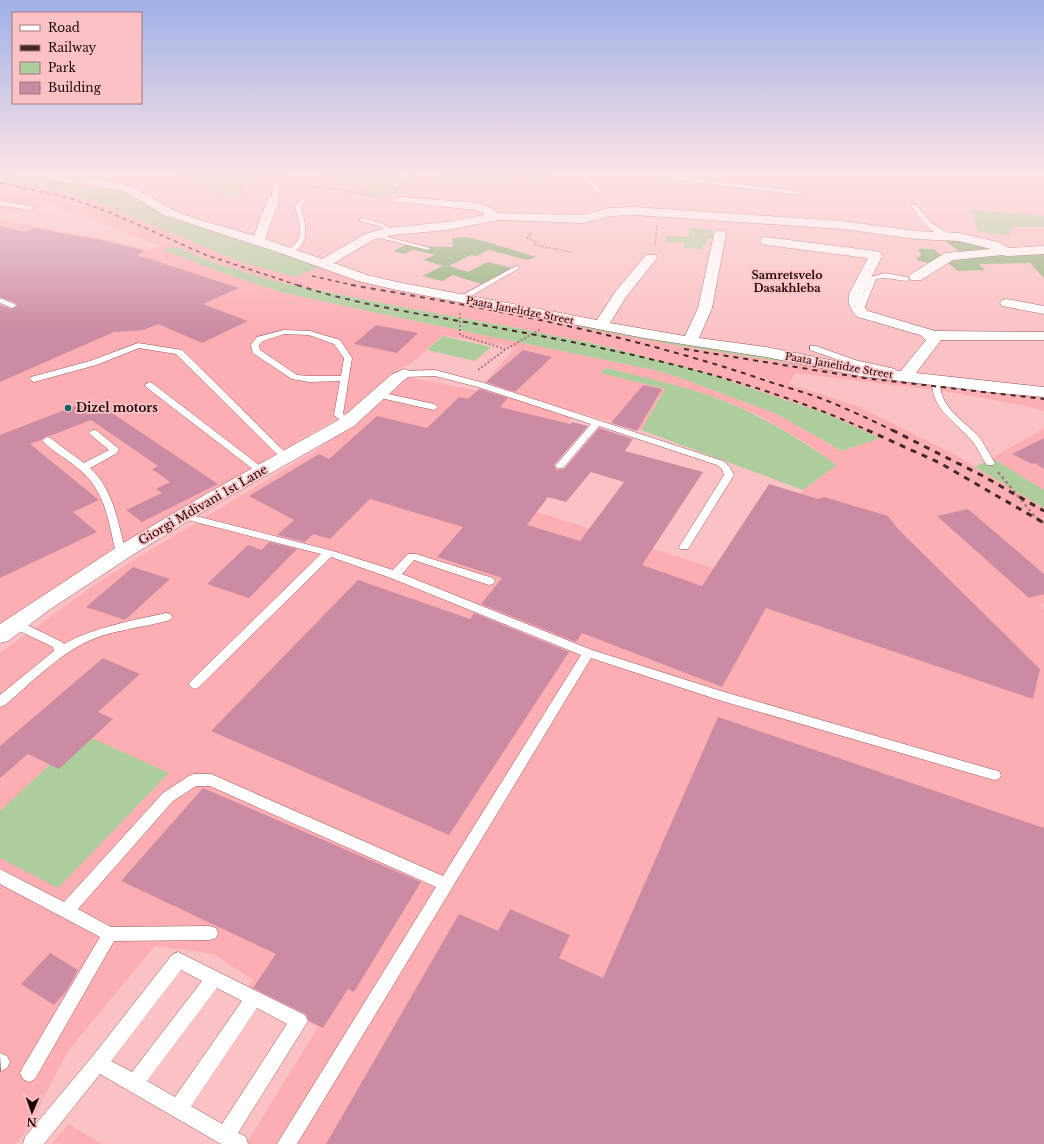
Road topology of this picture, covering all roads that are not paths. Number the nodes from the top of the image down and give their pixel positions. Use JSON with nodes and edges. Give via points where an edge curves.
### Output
{"nodes":[{"id":1,"x":208,"y":225,"type":"edge"},
{"id":2,"x":264,"y":225,"type":"edge"},
{"id":3,"x":302,"y":225,"type":"edge"},
{"id":4,"x":383,"y":225,"type":"edge"},
{"id":5,"x":450,"y":225,"type":"edge"},
{"id":6,"x":832,"y":225,"type":"edge"},
{"id":7,"x":929,"y":225,"type":"edge"},
{"id":8,"x":391,"y":231,"type":"junction"},
{"id":9,"x":378,"y":234,"type":"junction"},
{"id":10,"x":720,"y":234,"type":"dead end"},
{"id":11,"x":950,"y":236,"type":"junction"},
{"id":12,"x":766,"y":241,"type":"dead end"},
{"id":13,"x":258,"y":242,"type":"junction"},
{"id":14,"x":428,"y":248,"type":"dead end"},
{"id":15,"x":1044,"y":250,"type":"edge"},
{"id":16,"x":288,"y":251,"type":"junction"},
{"id":17,"x":1007,"y":252,"type":"junction"},
{"id":18,"x":651,"y":258,"type":"dead end"},
{"id":19,"x":323,"y":264,"type":"junction"},
{"id":20,"x":516,"y":268,"type":"dead end"},
{"id":21,"x":911,"y":278,"type":"joint"},
{"id":22,"x":464,"y":299,"type":"junction"},
{"id":23,"x":0,"y":300,"type":"edge"},
{"id":24,"x":1007,"y":303,"type":"dead end"},
{"id":25,"x":12,"y":306,"type":"dead end"},
{"id":26,"x":857,"y":308,"type":"junction"},
{"id":27,"x":1044,"y":310,"type":"edge"},
{"id":28,"x":601,"y":325,"type":"junction"},
{"id":29,"x":932,"y":336,"type":"junction"},
{"id":30,"x":1044,"y":336,"type":"edge"},
{"id":31,"x":690,"y":341,"type":"junction"},
{"id":32,"x":813,"y":348,"type":"dead end"},
{"id":33,"x":404,"y":374,"type":"joint"},
{"id":34,"x":906,"y":375,"type":"junction"},
{"id":35,"x":344,"y":378,"type":"junction"},
{"id":36,"x":34,"y":379,"type":"dead end"},
{"id":37,"x":936,"y":381,"type":"junction"},
{"id":38,"x":149,"y":385,"type":"dead end"},
{"id":39,"x":1044,"y":392,"type":"edge"},
{"id":40,"x":379,"y":395,"type":"junction"},
{"id":41,"x":434,"y":407,"type":"dead end"},
{"id":42,"x":348,"y":422,"type":"junction"},
{"id":43,"x":598,"y":422,"type":"junction"},
{"id":44,"x":94,"y":433,"type":"dead end"},
{"id":45,"x":47,"y":440,"type":"dead end"},
{"id":46,"x":285,"y":457,"type":"junction"},
{"id":47,"x":990,"y":463,"type":"road end"},
{"id":48,"x":560,"y":466,"type":"dead end"},
{"id":49,"x":84,"y":467,"type":"junction"},
{"id":50,"x":261,"y":471,"type":"junction"},
{"id":51,"x":184,"y":516,"type":"junction"},
{"id":52,"x":684,"y":546,"type":"dead end"},
{"id":53,"x":121,"y":553,"type":"junction"},
{"id":54,"x":329,"y":553,"type":"junction"},
{"id":55,"x":395,"y":574,"type":"junction"},
{"id":56,"x":489,"y":581,"type":"dead end"},
{"id":57,"x":166,"y":617,"type":"dead end"},
{"id":58,"x":7,"y":630,"type":"edge"},
{"id":59,"x":60,"y":652,"type":"junction"},
{"id":60,"x":588,"y":652,"type":"junction"},
{"id":61,"x":195,"y":684,"type":"dead end"},
{"id":62,"x":0,"y":702,"type":"edge"},
{"id":63,"x":994,"y":775,"type":"dead end"},
{"id":64,"x":0,"y":876,"type":"edge"},
{"id":65,"x":446,"y":884,"type":"junction"},
{"id":66,"x":66,"y":911,"type":"junction"},
{"id":67,"x":210,"y":933,"type":"dead end"},
{"id":68,"x":110,"y":934,"type":"junction"},
{"id":69,"x":214,"y":978,"type":"junction"},
{"id":70,"x":254,"y":998,"type":"junction"},
{"id":71,"x":98,"y":1063,"type":"junction"},
{"id":72,"x":30,"y":1073,"type":"dead end"},
{"id":73,"x":134,"y":1084,"type":"junction"},
{"id":74,"x":178,"y":1109,"type":"junction"},
{"id":75,"x":232,"y":1140,"type":"edge"},
{"id":76,"x":32,"y":1144,"type":"edge"},
{"id":77,"x":286,"y":1144,"type":"edge"}],
"edges":[{"from":1,"to":13,"type":"street","name":"Paata Janelidze Street"},
{"from":2,"to":13,"type":"street"},
{"from":3,"to":16,"type":"lane","via":[[304,236],[300,243]]},
{"from":4,"to":8,"type":"lane"},
{"from":5,"to":8,"type":"street"},
{"from":6,"to":11,"type":"street","via":[[916,235]]},
{"from":7,"to":11,"type":"lane"},
{"from":8,"to":9,"type":"street"},
{"from":9,"to":14,"type":"lane"},
{"from":9,"to":19,"type":"street"},
{"from":10,"to":31,"type":"street","via":[[705,308]]},
{"from":11,"to":17,"type":"street","via":[[988,244]]},
{"from":12,"to":26,"type":"street","via":[[875,254],[856,294]]},
{"from":13,"to":16,"type":"street","name":"Paata Janelidze Street"},
{"from":15,"to":17,"type":"street"},
{"from":16,"to":19,"type":"street","name":"Paata Janelidze Street"},
{"from":17,"to":21,"type":"street","via":[[950,256]]},
{"from":18,"to":28,"type":"street","via":[[620,295]]},
{"from":19,"to":22,"type":"street","name":"Paata Janelidze Street","via":[[364,278]]},
{"from":20,"to":22,"type":"lane"},
{"from":21,"to":26,"type":"lane","via":[[885,275],[873,278],[861,307]]},
{"from":22,"to":28,"type":"street","name":"Paata Janelidze Street"},
{"from":23,"to":25,"type":"lane"},
{"from":24,"to":27,"type":"street"},
{"from":26,"to":29,"type":"street","via":[[863,314]]},
{"from":28,"to":31,"type":"street","name":"Paata Janelidze Street"},
{"from":29,"to":30,"type":"street"},
{"from":29,"to":34,"type":"street","via":[[934,340]]},
{"from":31,"to":34,"type":"street","name":"Paata Janelidze Street","via":[[766,352],[860,371]]},
{"from":32,"to":34,"type":"lane","via":[[853,362]]},
{"from":33,"to":40,"type":"street","name":"Giorgi Mdivani 1st Lane","via":[[396,378]]},
{"from":33,"to":43,"type":"lane","via":[[435,373]]},
{"from":34,"to":37,"type":"street","name":"Paata Janelidze Street"},
{"from":35,"to":35,"type":"lane","via":[[295,377],[256,351],[255,346],[260,339],[284,332],[310,333],[337,342],[348,358]]},
{"from":35,"to":42,"type":"lane","via":[[338,415]]},
{"from":36,"to":46,"type":"lane","via":[[93,363],[138,345],[179,352]]},
{"from":37,"to":39,"type":"street","name":"Paata Janelidze Street"},
{"from":37,"to":47,"type":"lane","via":[[936,394],[942,406],[976,440]]},
{"from":38,"to":50,"type":"lane"},
{"from":40,"to":41,"type":"lane"},
{"from":40,"to":42,"type":"street","name":"Giorgi Mdivani 1st Lane"},
{"from":42,"to":46,"type":"street","name":"Giorgi Mdivani 1st Lane"},
{"from":43,"to":48,"type":"lane"},
{"from":43,"to":52,"type":"lane","via":[[720,463],[726,468],[729,475]]},
{"from":44,"to":49,"type":"lane","via":[[114,451]]},
{"from":45,"to":49,"type":"lane"},
{"from":46,"to":50,"type":"street","name":"Giorgi Mdivani 1st Lane"},
{"from":49,"to":53,"type":"lane","via":[[98,480],[104,490]]},
{"from":50,"to":51,"type":"street","name":"Giorgi Mdivani 1st Lane"},
{"from":51,"to":53,"type":"street","name":"Giorgi Mdivani 1st Lane"},
{"from":51,"to":54,"type":"lane"},
{"from":53,"to":58,"type":"street","name":"Giorgi Mdivani 1st Lane"},
{"from":54,"to":55,"type":"lane"},
{"from":54,"to":61,"type":"lane"},
{"from":55,"to":56,"type":"lane","via":[[412,556]]},
{"from":55,"to":60,"type":"lane"},
{"from":57,"to":59,"type":"lane","via":[[100,633]]},
{"from":58,"to":59,"type":"lane","via":[[58,645]]},
{"from":59,"to":62,"type":"lane"},
{"from":60,"to":63,"type":"lane","via":[[722,696]]},
{"from":60,"to":65,"type":"lane"},
{"from":64,"to":66,"type":"lane"},
{"from":65,"to":66,"type":"lane","via":[[211,780],[194,780],[168,797]]},
{"from":65,"to":77,"type":"lane"},
{"from":66,"to":68,"type":"lane"},
{"from":67,"to":68,"type":"lane"},
{"from":68,"to":72,"type":"lane"},
{"from":69,"to":70,"type":"lane"},
{"from":69,"to":71,"type":"lane","via":[[178,960]]},
{"from":69,"to":73,"type":"lane"},
{"from":70,"to":74,"type":"lane"},
{"from":70,"to":75,"type":"lane","via":[[300,1021]]},
{"from":71,"to":73,"type":"lane"},
{"from":71,"to":76,"type":"lane"},
{"from":73,"to":74,"type":"lane"},
{"from":74,"to":75,"type":"lane"}]}
